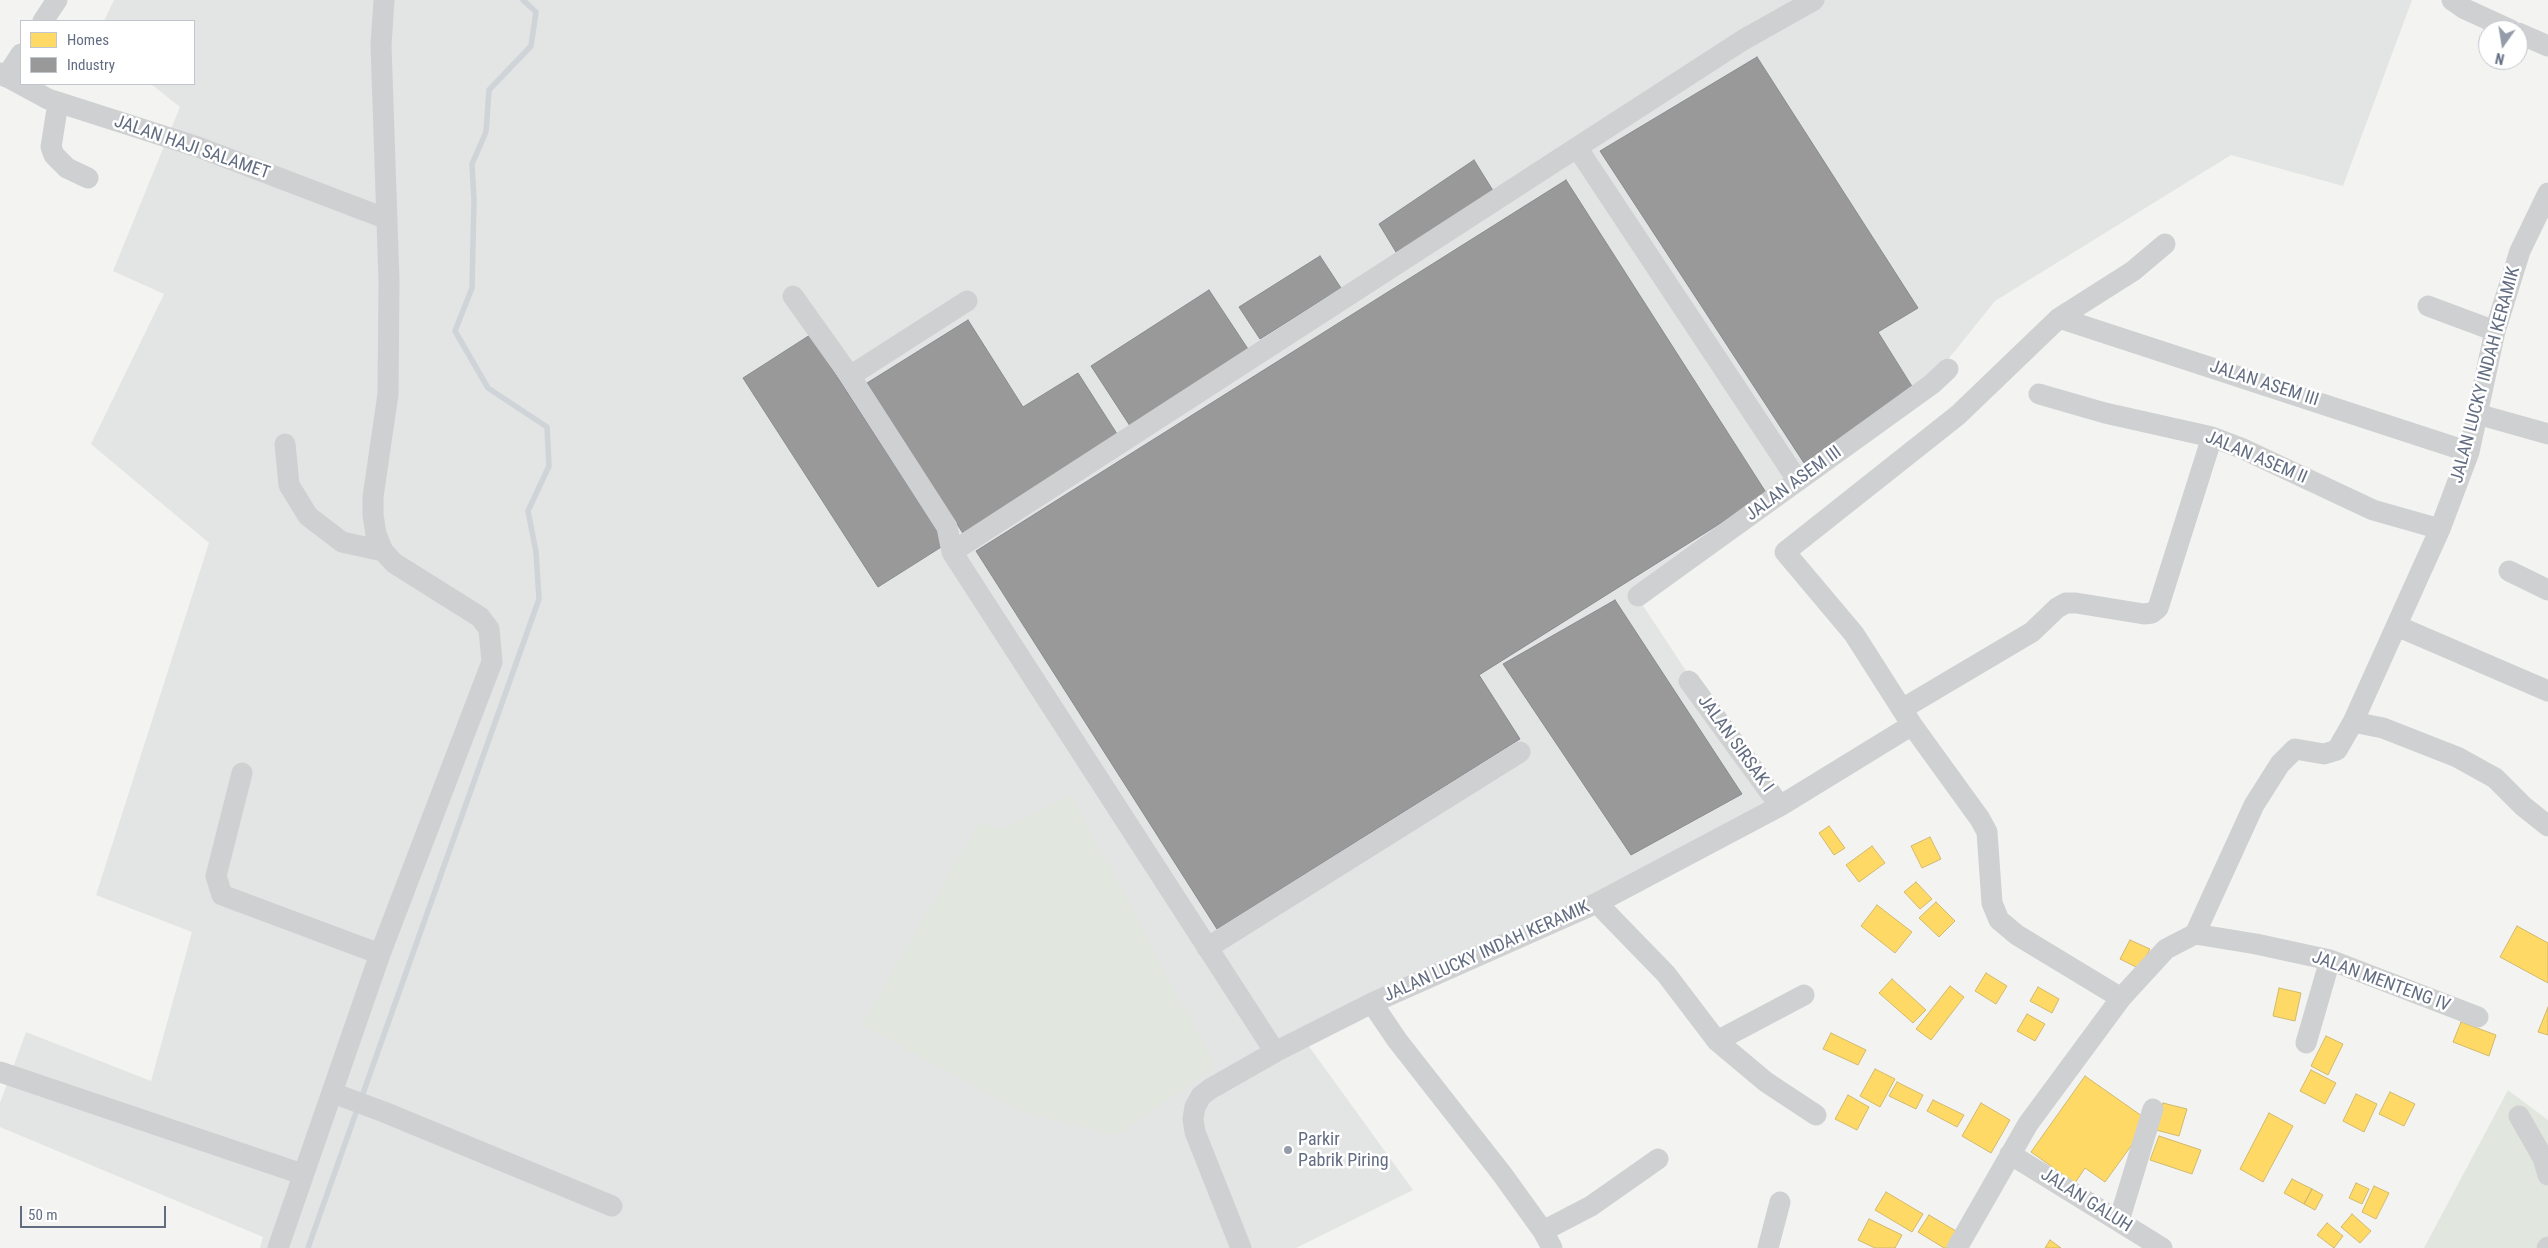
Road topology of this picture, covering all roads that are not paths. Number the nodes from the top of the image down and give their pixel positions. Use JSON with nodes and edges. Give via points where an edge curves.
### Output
{"nodes":[{"id":1,"x":57,"y":0,"type":"edge"},
{"id":2,"x":384,"y":0,"type":"edge"},
{"id":3,"x":1814,"y":0,"type":"edge"},
{"id":4,"x":2452,"y":0,"type":"edge"},
{"id":5,"x":44,"y":20,"type":"edge"},
{"id":6,"x":2489,"y":20,"type":"edge"},
{"id":7,"x":2528,"y":37,"type":"edge"},
{"id":8,"x":2548,"y":46,"type":"edge"},
{"id":9,"x":20,"y":55,"type":"edge"},
{"id":10,"x":3,"y":75,"type":"edge"},
{"id":11,"x":20,"y":84,"type":"edge"},
{"id":12,"x":23,"y":85,"type":"edge"},
{"id":13,"x":58,"y":103,"type":"junction"},
{"id":14,"x":1578,"y":149,"type":"junction"},
{"id":15,"x":88,"y":178,"type":"dead end"},
{"id":16,"x":2548,"y":193,"type":"edge"},
{"id":17,"x":387,"y":219,"type":"junction"},
{"id":18,"x":2166,"y":244,"type":"dead end"},
{"id":19,"x":793,"y":296,"type":"dead end"},
{"id":20,"x":967,"y":301,"type":"dead end"},
{"id":21,"x":2428,"y":306,"type":"dead end"},
{"id":22,"x":2059,"y":318,"type":"junction"},
{"id":23,"x":2495,"y":331,"type":"junction"},
{"id":24,"x":1948,"y":369,"type":"dead end"},
{"id":25,"x":850,"y":376,"type":"junction"},
{"id":26,"x":2039,"y":394,"type":"dead end"},
{"id":27,"x":2477,"y":414,"type":"junction"},
{"id":28,"x":2548,"y":434,"type":"edge"},
{"id":29,"x":2212,"y":437,"type":"junction"},
{"id":30,"x":285,"y":444,"type":"dead end"},
{"id":31,"x":2469,"y":452,"type":"junction"},
{"id":32,"x":1798,"y":481,"type":"junction"},
{"id":33,"x":2440,"y":529,"type":"junction"},
{"id":34,"x":383,"y":551,"type":"junction"},
{"id":35,"x":952,"y":552,"type":"junction"},
{"id":36,"x":2509,"y":571,"type":"dead end"},
{"id":37,"x":2548,"y":590,"type":"edge"},
{"id":38,"x":1638,"y":596,"type":"dead end"},
{"id":39,"x":2397,"y":626,"type":"junction"},
{"id":40,"x":1689,"y":681,"type":"dead end"},
{"id":41,"x":2548,"y":691,"type":"edge"},
{"id":42,"x":1907,"y":717,"type":"junction"},
{"id":43,"x":2353,"y":722,"type":"junction"},
{"id":44,"x":1520,"y":752,"type":"dead end"},
{"id":45,"x":242,"y":773,"type":"dead end"},
{"id":46,"x":1780,"y":806,"type":"junction"},
{"id":47,"x":2548,"y":826,"type":"edge"},
{"id":48,"x":1597,"y":903,"type":"junction"},
{"id":49,"x":2195,"y":934,"type":"junction"},
{"id":50,"x":1207,"y":948,"type":"junction"},
{"id":51,"x":380,"y":954,"type":"junction"},
{"id":52,"x":2330,"y":960,"type":"junction"},
{"id":53,"x":1804,"y":995,"type":"dead end"},
{"id":54,"x":2121,"y":998,"type":"junction"},
{"id":55,"x":1372,"y":1003,"type":"junction"},
{"id":56,"x":2478,"y":1017,"type":"dead end"},
{"id":57,"x":1718,"y":1042,"type":"junction"},
{"id":58,"x":2306,"y":1043,"type":"dead end"},
{"id":59,"x":1275,"y":1052,"type":"junction"},
{"id":60,"x":0,"y":1072,"type":"edge"},
{"id":61,"x":341,"y":1096,"type":"junction"},
{"id":62,"x":2153,"y":1109,"type":"dead end"},
{"id":63,"x":1816,"y":1115,"type":"dead end"},
{"id":64,"x":2519,"y":1116,"type":"dead end"},
{"id":65,"x":2010,"y":1154,"type":"junction"},
{"id":66,"x":1658,"y":1159,"type":"dead end"},
{"id":67,"x":302,"y":1174,"type":"junction"},
{"id":68,"x":2548,"y":1175,"type":"edge"},
{"id":69,"x":1780,"y":1202,"type":"dead end"},
{"id":70,"x":612,"y":1206,"type":"dead end"},
{"id":71,"x":2119,"y":1221,"type":"junction"},
{"id":72,"x":1547,"y":1239,"type":"edge"},
{"id":73,"x":278,"y":1248,"type":"edge"},
{"id":74,"x":1241,"y":1248,"type":"edge"},
{"id":75,"x":1768,"y":1248,"type":"edge"},
{"id":76,"x":1957,"y":1248,"type":"edge"},
{"id":77,"x":2162,"y":1248,"type":"edge"}],
"edges":[{"from":1,"to":5,"type":"street"},
{"from":2,"to":17,"type":"street","via":[[381,46]]},
{"from":3,"to":14,"type":"street","via":[[1743,40]]},
{"from":4,"to":6,"type":"street"},
{"from":7,"to":8,"type":"street"},
{"from":9,"to":10,"type":"street"},
{"from":10,"to":11,"type":"street","name":"JALAN HAJI SALAMET"},
{"from":12,"to":13,"type":"street","name":"JALAN HAJI SALAMET"},
{"from":13,"to":15,"type":"street","via":[[51,147],[54,155],[67,168]]},
{"from":13,"to":17,"type":"street","name":"JALAN HAJI SALAMET","via":[[198,147]]},
{"from":14,"to":32,"type":"street"},
{"from":14,"to":35,"type":"street"},
{"from":16,"to":23,"type":"street","name":"JALAN LUCKY INDAH KERAMIK","via":[[2520,251]]},
{"from":17,"to":34,"type":"street","via":[[388,394],[373,515]]},
{"from":18,"to":22,"type":"street","via":[[2133,271]]},
{"from":19,"to":25,"type":"street"},
{"from":20,"to":25,"type":"street"},
{"from":21,"to":23,"type":"street"},
{"from":22,"to":31,"type":"street","name":"JALAN ASEM III"},
{"from":22,"to":42,"type":"street","via":[[1958,415],[1785,552],[1854,634]]},
{"from":23,"to":27,"type":"street","name":"JALAN LUCKY INDAH KERAMIK"},
{"from":24,"to":32,"type":"street","name":"JALAN ASEM III"},
{"from":25,"to":35,"type":"street","via":[[947,527]]},
{"from":26,"to":29,"type":"street","name":"JALAN ASEM II","via":[[2105,413]]},
{"from":27,"to":28,"type":"street"},
{"from":27,"to":31,"type":"street","name":"JALAN LUCKY INDAH KERAMIK"},
{"from":29,"to":33,"type":"street","name":"JALAN ASEM II","via":[[2373,510]]},
{"from":29,"to":42,"type":"street","name":"JALAN LUCKY INDAH KERAMIK","via":[[2158,608],[2144,614],[2066,604],[2057,608],[2032,632]]},
{"from":30,"to":34,"type":"street","via":[[289,485],[308,516],[342,542]]},
{"from":31,"to":33,"type":"street","name":"JALAN LUCKY INDAH KERAMIK"},
{"from":32,"to":38,"type":"street","name":"JALAN ASEM III"},
{"from":33,"to":39,"type":"street","name":"JALAN LUCKY INDAH KERAMIK"},
{"from":34,"to":51,"type":"street","via":[[394,563],[480,618],[490,629],[492,662]]},
{"from":35,"to":50,"type":"street"},
{"from":36,"to":37,"type":"street"},
{"from":39,"to":41,"type":"street"},
{"from":39,"to":43,"type":"street","name":"JALAN LUCKY INDAH KERAMIK"},
{"from":40,"to":46,"type":"street","name":"JALAN SIRSAK I"},
{"from":42,"to":46,"type":"street","name":"JALAN LUCKY INDAH KERAMIK"},
{"from":42,"to":54,"type":"street","via":[[1987,832],[1992,903],[1999,920]]},
{"from":43,"to":47,"type":"street","via":[[2383,728],[2457,757],[2495,778]]},
{"from":43,"to":49,"type":"street","name":"JALAN LUCKY INDAH KERAMIK","via":[[2337,750],[2324,754],[2295,748],[2280,764],[2254,805]]},
{"from":44,"to":50,"type":"street"},
{"from":45,"to":51,"type":"street","via":[[216,876],[222,896]]},
{"from":46,"to":48,"type":"street","name":"JALAN LUCKY INDAH KERAMIK"},
{"from":48,"to":55,"type":"street","name":"JALAN LUCKY INDAH KERAMIK"},
{"from":48,"to":57,"type":"street","via":[[1671,980]]},
{"from":49,"to":52,"type":"street","name":"JALAN MENTENG IV"},
{"from":49,"to":54,"type":"street","via":[[2166,949]]},
{"from":50,"to":59,"type":"street"},
{"from":51,"to":61,"type":"street"},
{"from":52,"to":56,"type":"street","name":"JALAN MENTENG IV"},
{"from":52,"to":58,"type":"street"},
{"from":53,"to":57,"type":"street"},
{"from":54,"to":65,"type":"street","via":[[2028,1124]]},
{"from":55,"to":59,"type":"street","name":"JALAN LUCKY INDAH KERAMIK"},
{"from":55,"to":72,"type":"street","via":[[1502,1174]]},
{"from":57,"to":63,"type":"street","via":[[1766,1082]]},
{"from":59,"to":74,"type":"street","name":"JALAN LUCKY INDAH KERAMIK","via":[[1200,1096],[1193,1119],[1199,1147]]},
{"from":60,"to":67,"type":"street"},
{"from":61,"to":67,"type":"street"},
{"from":61,"to":70,"type":"street"},
{"from":62,"to":71,"type":"street"},
{"from":64,"to":68,"type":"street","via":[[2543,1158]]},
{"from":65,"to":71,"type":"street","name":"JALAN GALUH"},
{"from":65,"to":76,"type":"street"},
{"from":66,"to":72,"type":"street"},
{"from":67,"to":73,"type":"street"},
{"from":69,"to":75,"type":"street"},
{"from":71,"to":77,"type":"street","name":"JALAN GALUH"}]}
